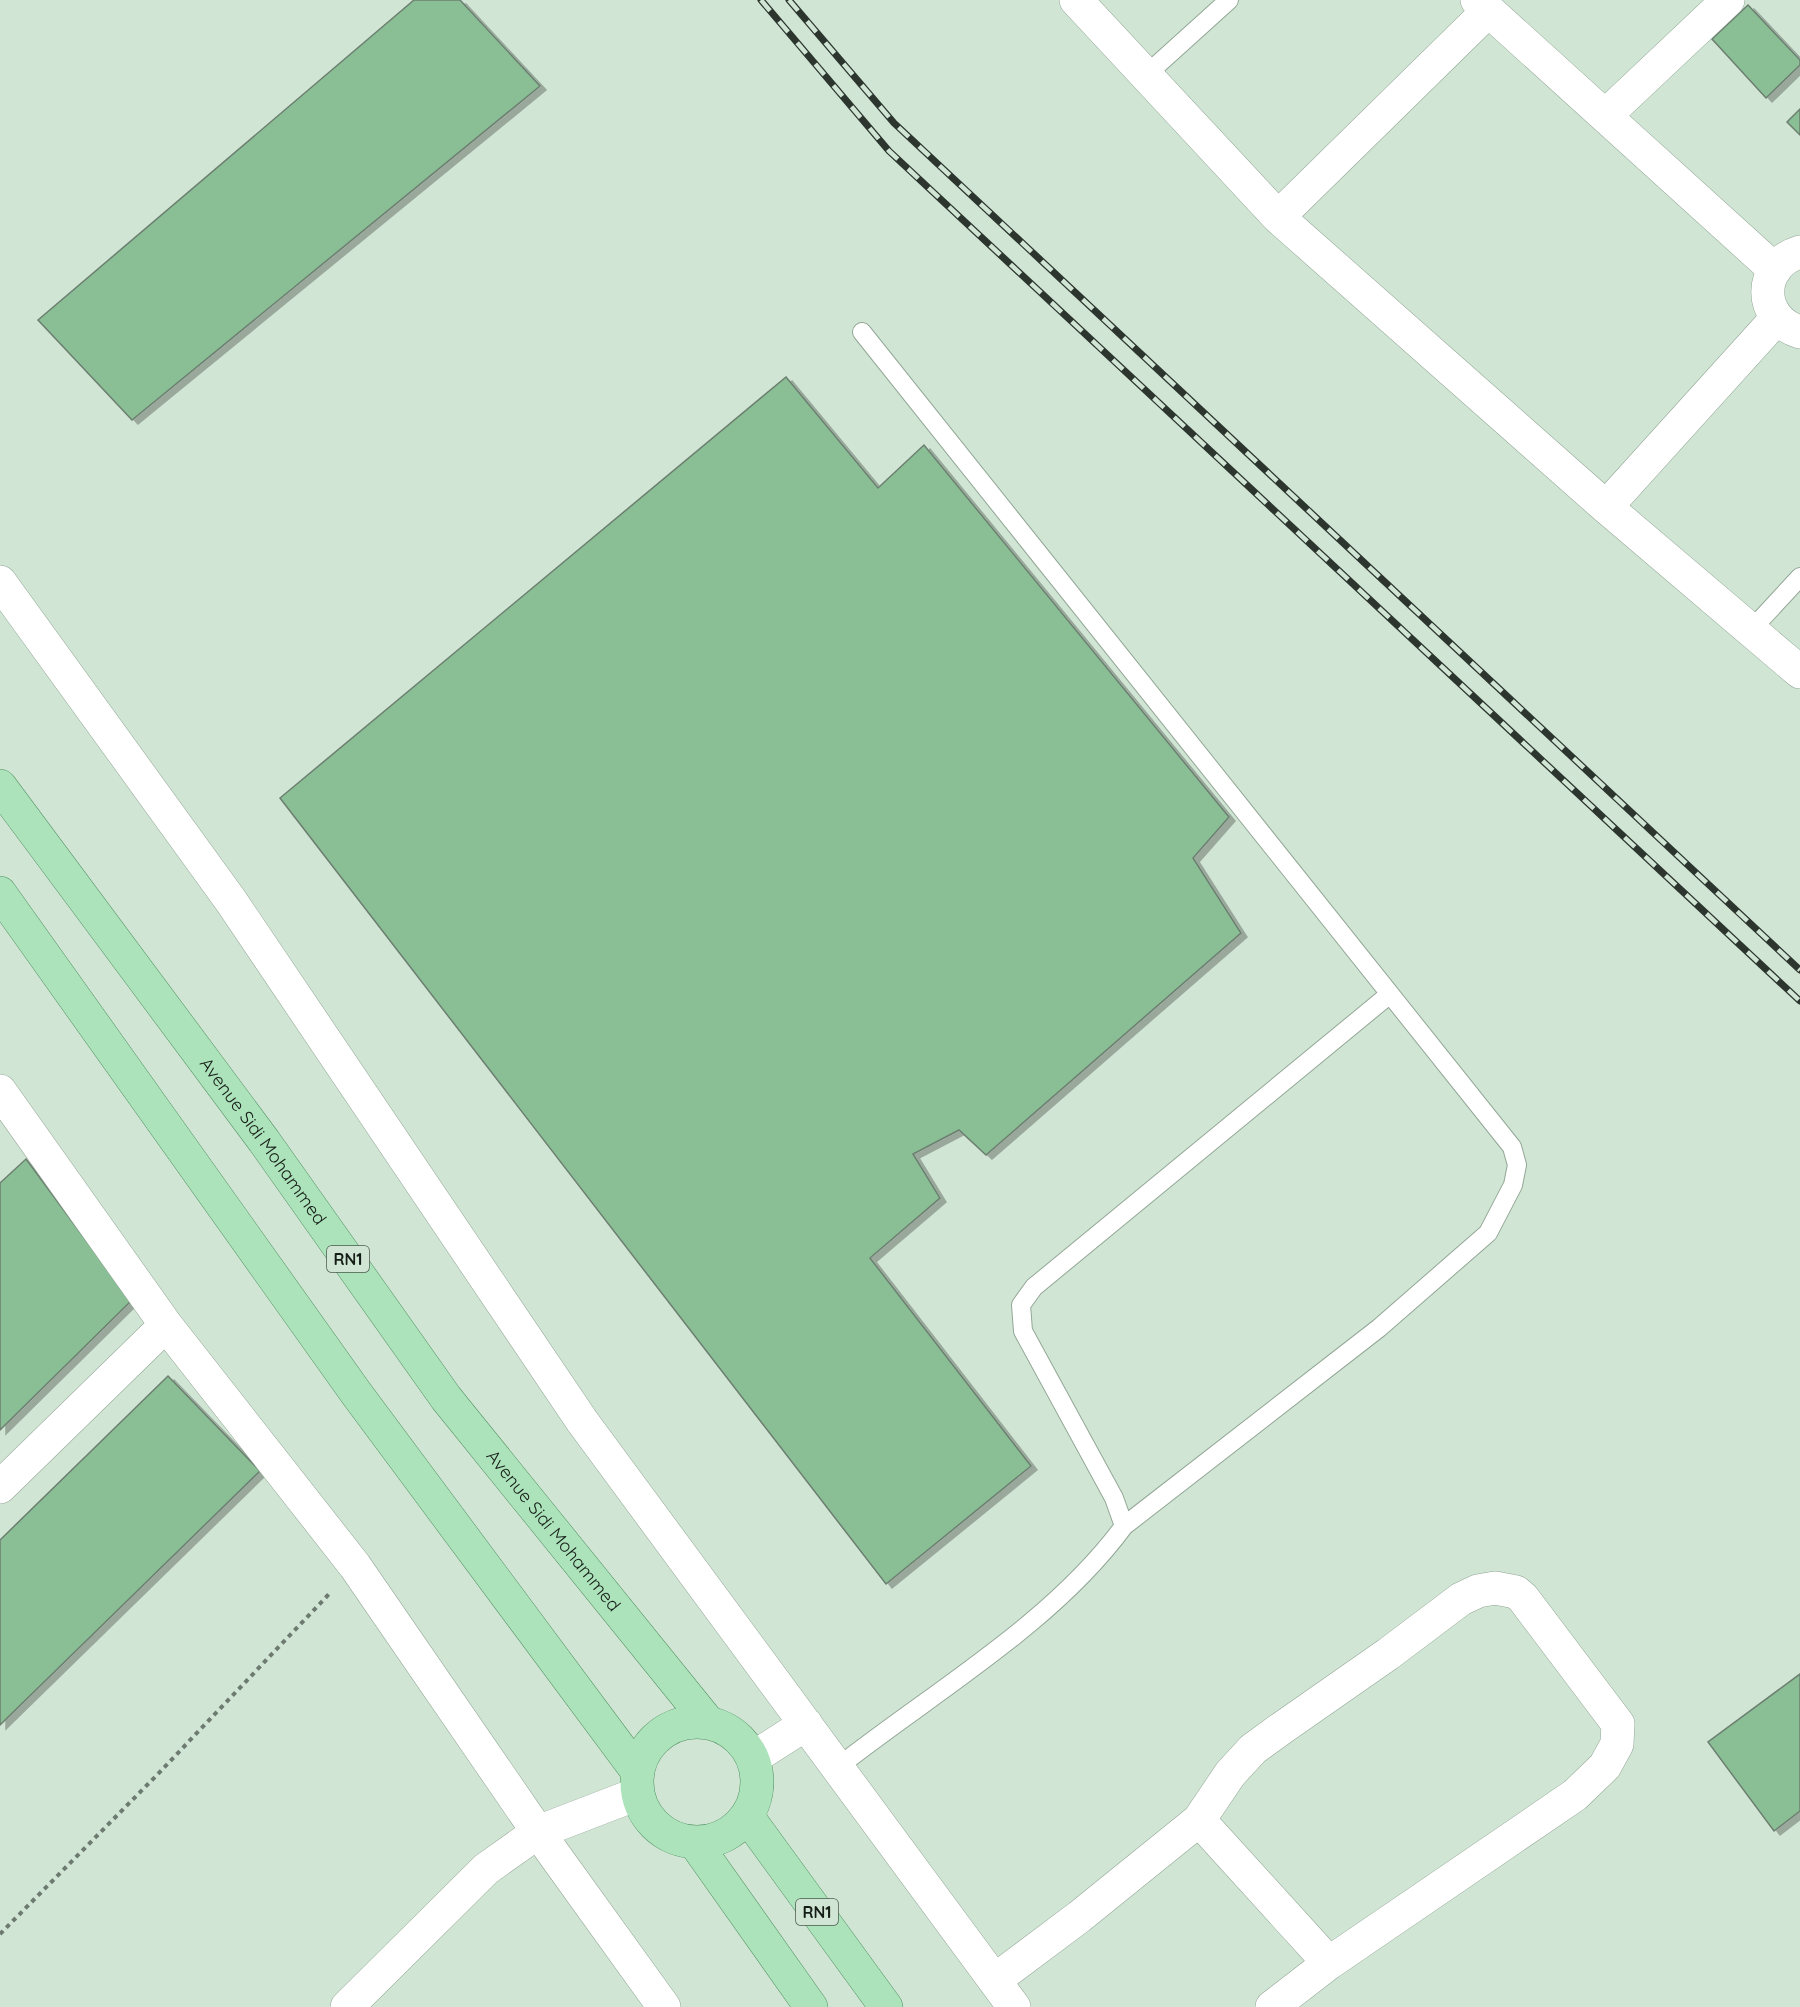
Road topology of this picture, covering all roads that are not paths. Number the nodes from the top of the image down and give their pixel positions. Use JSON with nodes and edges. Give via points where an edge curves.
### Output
{"nodes":[{"id":1,"x":1076,"y":0,"type":"edge"},
{"id":2,"x":1229,"y":0,"type":"edge"},
{"id":3,"x":1728,"y":0,"type":"edge"},
{"id":4,"x":1482,"y":6,"type":"edge"},
{"id":5,"x":1146,"y":75,"type":"junction"},
{"id":6,"x":1605,"y":116,"type":"junction"},
{"id":7,"x":1278,"y":217,"type":"junction"},
{"id":8,"x":1787,"y":261,"type":"edge"},
{"id":9,"x":1789,"y":325,"type":"edge"},
{"id":10,"x":862,"y":332,"type":"dead end"},
{"id":11,"x":1606,"y":507,"type":"junction"},
{"id":12,"x":1800,"y":577,"type":"edge"},
{"id":13,"x":0,"y":582,"type":"edge"},
{"id":14,"x":1751,"y":630,"type":"junction"},
{"id":15,"x":1800,"y":672,"type":"edge"},
{"id":16,"x":0,"y":786,"type":"edge"},
{"id":17,"x":0,"y":893,"type":"edge"},
{"id":18,"x":1390,"y":994,"type":"junction"},
{"id":19,"x":0,"y":1090,"type":"edge"},
{"id":20,"x":11,"y":1132,"type":"edge"},
{"id":21,"x":166,"y":1324,"type":"junction"},
{"id":22,"x":0,"y":1487,"type":"edge"},
{"id":23,"x":1124,"y":1526,"type":"junction"},
{"id":24,"x":708,"y":1722,"type":"junction"},
{"id":25,"x":806,"y":1724,"type":"junction"},
{"id":26,"x":753,"y":1758,"type":"junction"},
{"id":27,"x":838,"y":1767,"type":"junction"},
{"id":28,"x":637,"y":1783,"type":"junction"},
{"id":29,"x":747,"y":1816,"type":"junction"},
{"id":30,"x":1199,"y":1820,"type":"junction"},
{"id":31,"x":538,"y":1832,"type":"junction"},
{"id":32,"x":695,"y":1843,"type":"junction"},
{"id":33,"x":1329,"y":1963,"type":"junction"},
{"id":34,"x":995,"y":1980,"type":"junction"},
{"id":35,"x":347,"y":2007,"type":"edge"},
{"id":36,"x":664,"y":2007,"type":"edge"},
{"id":37,"x":811,"y":2007,"type":"edge"},
{"id":38,"x":886,"y":2007,"type":"edge"},
{"id":39,"x":1014,"y":2007,"type":"edge"},
{"id":40,"x":1272,"y":2007,"type":"edge"}],
"edges":[{"from":1,"to":5,"type":"street"},
{"from":2,"to":5,"type":"lane"},
{"from":3,"to":6,"type":"street"},
{"from":4,"to":6,"type":"street"},
{"from":4,"to":7,"type":"street"},
{"from":5,"to":7,"type":"street"},
{"from":6,"to":8,"type":"street"},
{"from":7,"to":11,"type":"street"},
{"from":8,"to":9,"type":"street","via":[[1769,282],[1768,294],[1771,307]]},
{"from":9,"to":11,"type":"street"},
{"from":10,"to":18,"type":"lane"},
{"from":11,"to":14,"type":"street"},
{"from":12,"to":14,"type":"lane"},
{"from":13,"to":25,"type":"street","via":[[231,901],[582,1421]]},
{"from":14,"to":15,"type":"street"},
{"from":16,"to":24,"type":"main road","name":"Avenue Sidi Mohammed","number":"RN1","via":[[264,1140],[446,1398]]},
{"from":17,"to":28,"type":"main road","number":"RN1"},
{"from":18,"to":23,"type":"lane","via":[[1035,1287],[1021,1305],[1023,1331],[1114,1498]]},
{"from":18,"to":23,"type":"lane","via":[[1512,1147],[1516,1165],[1513,1185],[1488,1233],[1379,1328]]},
{"from":19,"to":20,"type":"street"},
{"from":20,"to":21,"type":"street"},
{"from":21,"to":22,"type":"street"},
{"from":21,"to":31,"type":"street","via":[[355,1566]]},
{"from":23,"to":27,"type":"lane","via":[[1103,1554],[1045,1611]]},
{"from":24,"to":26,"type":"main road","number":"RN1","via":[[735,1735]]},
{"from":24,"to":28,"type":"main road","via":[[676,1725],[650,1743]]},
{"from":25,"to":26,"type":"street"},
{"from":25,"to":27,"type":"street"},
{"from":26,"to":29,"type":"main road","number":"RN1","via":[[758,1788]]},
{"from":27,"to":34,"type":"street"},
{"from":28,"to":31,"type":"street"},
{"from":28,"to":32,"type":"main road","number":"RN1","via":[[646,1814],[667,1835]]},
{"from":29,"to":32,"type":"main road","number":"RN1","via":[[725,1836]]},
{"from":29,"to":38,"type":"main road","number":"RN1"},
{"from":30,"to":33,"type":"street"},
{"from":30,"to":33,"type":"street","via":[[1230,1774],[1253,1749],[1447,1608],[1495,1588],[1516,1592],[1522,1598],[1618,1724],[1613,1752],[1605,1766],[1575,1795]]},
{"from":30,"to":34,"type":"street"},
{"from":31,"to":35,"type":"street","via":[[486,1869]]},
{"from":31,"to":36,"type":"street"},
{"from":32,"to":37,"type":"main road"},
{"from":33,"to":40,"type":"street"},
{"from":34,"to":39,"type":"street"}]}
